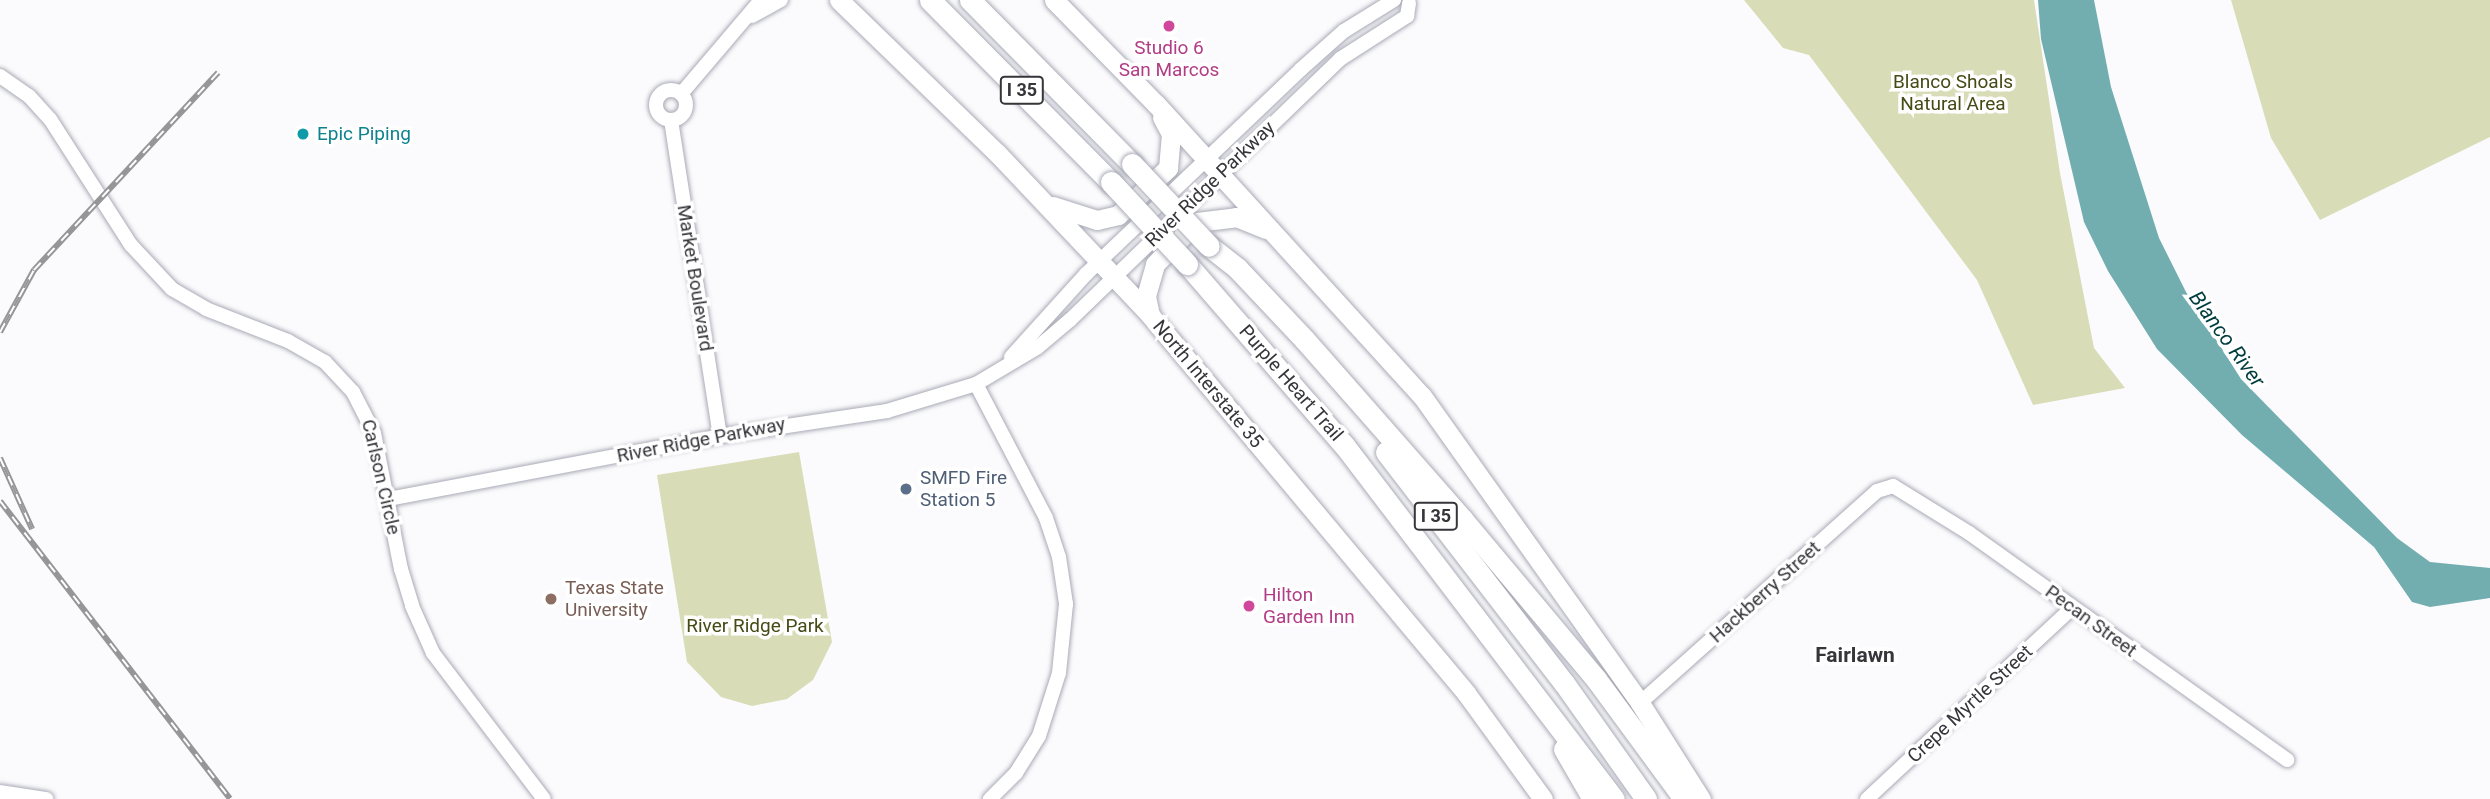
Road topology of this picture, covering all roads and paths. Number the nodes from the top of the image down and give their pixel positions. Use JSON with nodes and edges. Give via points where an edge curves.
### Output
{"nodes":[{"id":1,"x":761,"y":0,"type":"edge"},
{"id":2,"x":781,"y":0,"type":"edge"},
{"id":3,"x":839,"y":0,"type":"edge"},
{"id":4,"x":930,"y":0,"type":"edge"},
{"id":5,"x":970,"y":0,"type":"edge"},
{"id":6,"x":1054,"y":0,"type":"edge"},
{"id":7,"x":1405,"y":1,"type":"edge"},
{"id":8,"x":750,"y":16,"type":"junction"},
{"id":9,"x":0,"y":76,"type":"edge"},
{"id":10,"x":681,"y":94,"type":"junction"},
{"id":11,"x":1156,"y":104,"type":"junction"},
{"id":12,"x":671,"y":120,"type":"junction"},
{"id":13,"x":1213,"y":167,"type":"junction"},
{"id":14,"x":1045,"y":203,"type":"junction"},
{"id":15,"x":1270,"y":231,"type":"junction"},
{"id":16,"x":1209,"y":246,"type":"junction"},
{"id":17,"x":1100,"y":262,"type":"junction"},
{"id":18,"x":1114,"y":277,"type":"junction"},
{"id":19,"x":1150,"y":315,"type":"junction"},
{"id":20,"x":1006,"y":363,"type":"junction"},
{"id":21,"x":976,"y":384,"type":"junction"},
{"id":22,"x":720,"y":436,"type":"junction"},
{"id":23,"x":1893,"y":486,"type":"joint"},
{"id":24,"x":388,"y":499,"type":"junction"},
{"id":25,"x":2072,"y":608,"type":"junction"},
{"id":26,"x":1511,"y":659,"type":"junction"},
{"id":27,"x":1640,"y":703,"type":"junction"},
{"id":28,"x":2287,"y":760,"type":"dead end"},
{"id":29,"x":0,"y":792,"type":"edge"},
{"id":30,"x":46,"y":799,"type":"edge"},
{"id":31,"x":544,"y":799,"type":"edge"},
{"id":32,"x":990,"y":799,"type":"edge"},
{"id":33,"x":1543,"y":799,"type":"edge"},
{"id":34,"x":1593,"y":799,"type":"edge"},
{"id":35,"x":1614,"y":799,"type":"edge"},
{"id":36,"x":1646,"y":799,"type":"edge"},
{"id":37,"x":1684,"y":799,"type":"edge"},
{"id":38,"x":1701,"y":799,"type":"edge"},
{"id":39,"x":1867,"y":799,"type":"edge"}],
"edges":[{"from":1,"to":8,"type":"street","name":"Market Boulevard"},
{"from":2,"to":8,"type":"street","name":"Market Boulevard"},
{"from":3,"to":14,"type":"main road","name":"North Interstate 35"},
{"from":4,"to":26,"type":"highway","name":"Purple Heart Trail","number":"I 35","bridge":true,"via":[[1187,264],[1344,445]]},
{"from":5,"to":16,"type":"highway","name":"Purple Heart Trail","number":"I 35","bridge":true},
{"from":6,"to":11,"type":"main road"},
{"from":7,"to":13,"type":"street","name":"River Ridge Parkway","via":[[1344,31]]},
{"from":7,"to":13,"type":"street","name":"River Ridge Parkway","via":[[1407,16],[1340,59]]},
{"from":8,"to":10,"type":"street","name":"Market Boulevard"},
{"from":9,"to":24,"type":"street","name":"Carlson Circle","via":[[29,96],[50,119],[131,245],[172,289],[325,362],[353,392],[374,433]]},
{"from":10,"to":12,"type":"street","name":"Market Boulevard","via":[[685,111]]},
{"from":10,"to":12,"type":"street","name":"Market Boulevard","via":[[668,90],[657,97],[659,115]]},
{"from":11,"to":13,"type":"main road"},
{"from":11,"to":14,"type":"main road","via":[[1171,134],[1168,168],[1118,215],[1097,220]]},
{"from":12,"to":22,"type":"street","name":"Market Boulevard"},
{"from":13,"to":15,"type":"main road"},
{"from":13,"to":17,"type":"street","name":"River Ridge Parkway"},
{"from":13,"to":18,"type":"street","name":"River Ridge Parkway"},
{"from":14,"to":17,"type":"main road","name":"North Interstate 35"},
{"from":15,"to":19,"type":"main road","via":[[1236,217],[1197,222],[1154,264],[1146,296]]},
{"from":15,"to":27,"type":"main road","via":[[1422,396]]},
{"from":16,"to":36,"type":"highway","name":"Purple Heart Trail","number":"I 35","via":[[1439,520]]},
{"from":16,"to":37,"type":"highway","via":[[1237,268],[1304,339],[1463,520],[1596,679]]},
{"from":17,"to":18,"type":"main road","name":"North Interstate 35"},
{"from":17,"to":20,"type":"street","name":"River Ridge Parkway"},
{"from":18,"to":19,"type":"main road","name":"North Interstate 35"},
{"from":18,"to":20,"type":"street","name":"River Ridge Parkway","via":[[1038,347]]},
{"from":19,"to":33,"type":"main road","name":"North Interstate 35","via":[[1466,693]]},
{"from":20,"to":21,"type":"street","name":"River Ridge Parkway"},
{"from":21,"to":22,"type":"street","name":"River Ridge Parkway","via":[[887,411]]},
{"from":21,"to":32,"type":"street","via":[[1046,517],[1059,557],[1066,604],[1059,673],[1039,736],[1016,773]]},
{"from":22,"to":24,"type":"street","name":"River Ridge Parkway"},
{"from":23,"to":25,"type":"street","name":"Pecan Street","via":[[1958,526]]},
{"from":23,"to":27,"type":"street","name":"Hackberry Street","via":[[1877,491]]},
{"from":24,"to":31,"type":"street","name":"Carlson Circle","via":[[412,606],[433,653]]},
{"from":25,"to":28,"type":"street","name":"Pecan Street"},
{"from":25,"to":39,"type":"street","name":"Crepe Myrtle Street"},
{"from":26,"to":34,"type":"highway"},
{"from":26,"to":35,"type":"highway","name":"Purple Heart Trail","number":"I 35"},
{"from":27,"to":38,"type":"main road"},
{"from":29,"to":30,"type":"street"}]}
